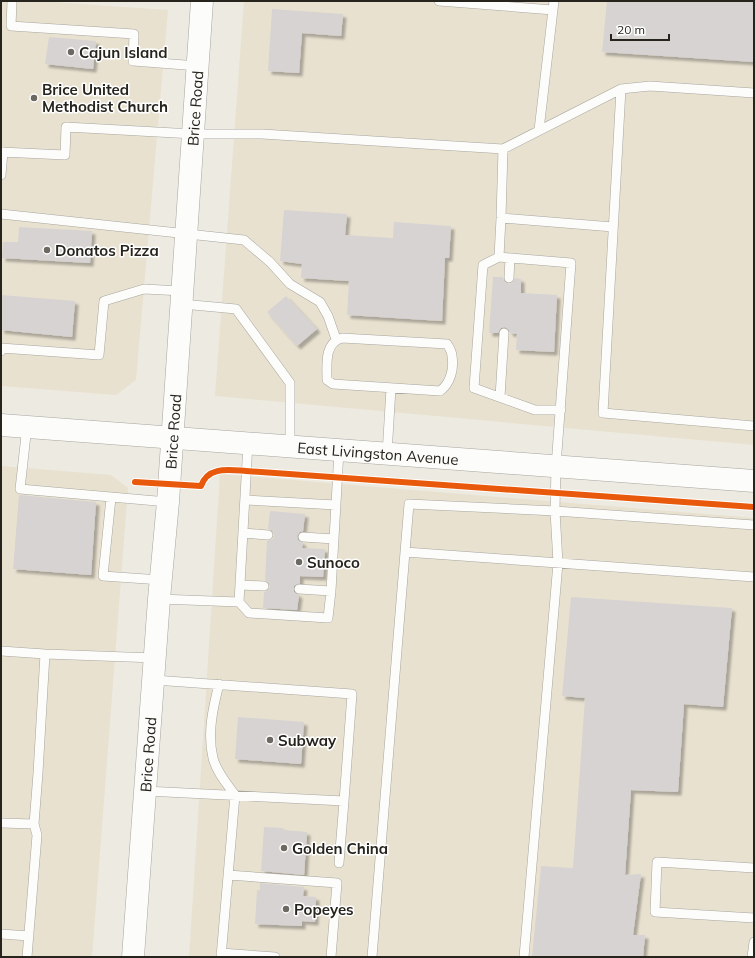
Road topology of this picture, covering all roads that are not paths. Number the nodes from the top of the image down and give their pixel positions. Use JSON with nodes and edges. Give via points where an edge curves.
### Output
{"nodes":[{"id":1,"x":12,"y":1,"type":"edge"},
{"id":2,"x":202,"y":1,"type":"edge"},
{"id":3,"x":440,"y":1,"type":"edge"},
{"id":4,"x":526,"y":5,"type":"edge"},
{"id":5,"x":553,"y":6,"type":"edge"},
{"id":6,"x":198,"y":66,"type":"junction"},
{"id":7,"x":621,"y":89,"type":"junction"},
{"id":8,"x":754,"y":93,"type":"edge"},
{"id":9,"x":539,"y":130,"type":"junction"},
{"id":10,"x":193,"y":134,"type":"junction"},
{"id":11,"x":503,"y":149,"type":"junction"},
{"id":12,"x":2,"y":152,"type":"edge"},
{"id":13,"x":1,"y":175,"type":"edge"},
{"id":14,"x":1,"y":214,"type":"edge"},
{"id":15,"x":501,"y":218,"type":"junction"},
{"id":16,"x":613,"y":228,"type":"junction"},
{"id":17,"x":186,"y":234,"type":"junction"},
{"id":18,"x":499,"y":257,"type":"junction"},
{"id":19,"x":510,"y":258,"type":"junction"},
{"id":20,"x":509,"y":278,"type":"dead end"},
{"id":21,"x":182,"y":298,"type":"junction"},
{"id":22,"x":504,"y":333,"type":"dead end"},
{"id":23,"x":336,"y":339,"type":"junction"},
{"id":24,"x":1,"y":351,"type":"edge"},
{"id":25,"x":391,"y":388,"type":"junction"},
{"id":26,"x":500,"y":397,"type":"junction"},
{"id":27,"x":561,"y":410,"type":"junction"},
{"id":28,"x":1,"y":425,"type":"edge"},
{"id":29,"x":27,"y":426,"type":"junction"},
{"id":30,"x":754,"y":426,"type":"edge"},
{"id":31,"x":172,"y":437,"type":"junction"},
{"id":32,"x":248,"y":443,"type":"junction"},
{"id":33,"x":290,"y":447,"type":"junction"},
{"id":34,"x":339,"y":450,"type":"junction"},
{"id":35,"x":387,"y":454,"type":"junction"},
{"id":36,"x":556,"y":466,"type":"junction"},
{"id":37,"x":754,"y":481,"type":"edge"},
{"id":38,"x":111,"y":498,"type":"junction"},
{"id":39,"x":245,"y":500,"type":"junction"},
{"id":40,"x":168,"y":502,"type":"junction"},
{"id":41,"x":336,"y":505,"type":"junction"},
{"id":42,"x":555,"y":511,"type":"junction"},
{"id":43,"x":754,"y":526,"type":"edge"},
{"id":44,"x":243,"y":533,"type":"junction"},
{"id":45,"x":268,"y":535,"type":"dead end"},
{"id":46,"x":303,"y":537,"type":"dead end"},
{"id":47,"x":334,"y":539,"type":"junction"},
{"id":48,"x":405,"y":552,"type":"junction"},
{"id":49,"x":558,"y":563,"type":"junction"},
{"id":50,"x":754,"y":578,"type":"edge"},
{"id":51,"x":241,"y":585,"type":"junction"},
{"id":52,"x":264,"y":586,"type":"dead end"},
{"id":53,"x":299,"y":589,"type":"dead end"},
{"id":54,"x":160,"y":590,"type":"junction"},
{"id":55,"x":331,"y":591,"type":"junction"},
{"id":56,"x":239,"y":602,"type":"junction"},
{"id":57,"x":1,"y":651,"type":"edge"},
{"id":58,"x":45,"y":654,"type":"junction"},
{"id":59,"x":155,"y":658,"type":"junction"},
{"id":60,"x":154,"y":680,"type":"junction"},
{"id":61,"x":220,"y":684,"type":"junction"},
{"id":62,"x":145,"y":791,"type":"junction"},
{"id":63,"x":235,"y":795,"type":"junction"},
{"id":64,"x":344,"y":801,"type":"junction"},
{"id":65,"x":1,"y":823,"type":"edge"},
{"id":66,"x":34,"y":824,"type":"junction"},
{"id":67,"x":339,"y":863,"type":"dead end"},
{"id":68,"x":754,"y":868,"type":"edge"},
{"id":69,"x":228,"y":875,"type":"junction"},
{"id":70,"x":754,"y":918,"type":"edge"},
{"id":71,"x":1,"y":934,"type":"edge"},
{"id":72,"x":29,"y":936,"type":"junction"},
{"id":73,"x":754,"y":942,"type":"edge"},
{"id":74,"x":221,"y":955,"type":"edge"},
{"id":75,"x":27,"y":957,"type":"edge"},
{"id":76,"x":133,"y":957,"type":"edge"},
{"id":77,"x":276,"y":957,"type":"edge"},
{"id":78,"x":331,"y":957,"type":"edge"},
{"id":79,"x":372,"y":957,"type":"edge"},
{"id":80,"x":524,"y":957,"type":"edge"},
{"id":81,"x":752,"y":957,"type":"edge"}],
"edges":[{"from":1,"to":6,"type":"lane","via":[[11,26],[134,34],[133,61]]},
{"from":2,"to":6,"type":"main road","name":"Brice Road"},
{"from":3,"to":4,"type":"lane"},
{"from":4,"to":5,"type":"lane"},
{"from":5,"to":9,"type":"lane"},
{"from":6,"to":10,"type":"main road","name":"Brice Road"},
{"from":7,"to":8,"type":"lane","via":[[650,86]]},
{"from":7,"to":9,"type":"lane"},
{"from":7,"to":16,"type":"lane"},
{"from":9,"to":11,"type":"lane"},
{"from":10,"to":11,"type":"lane","via":[[262,134]]},
{"from":10,"to":12,"type":"lane","via":[[66,127],[65,155]]},
{"from":10,"to":17,"type":"main road","name":"Brice Road"},
{"from":11,"to":15,"type":"lane"},
{"from":12,"to":13,"type":"lane"},
{"from":14,"to":17,"type":"lane"},
{"from":15,"to":16,"type":"lane"},
{"from":15,"to":18,"type":"lane"},
{"from":16,"to":30,"type":"lane","via":[[603,413]]},
{"from":17,"to":21,"type":"main road","name":"Brice Road"},
{"from":17,"to":23,"type":"lane","via":[[244,240],[270,262],[290,284],[320,302]]},
{"from":18,"to":19,"type":"lane"},
{"from":18,"to":26,"type":"lane","via":[[483,264],[474,388]]},
{"from":19,"to":20,"type":"lane"},
{"from":19,"to":27,"type":"lane","via":[[571,263]]},
{"from":21,"to":24,"type":"lane","via":[[144,289],[104,301],[99,355],[1,348]]},
{"from":21,"to":31,"type":"main road","name":"Brice Road"},
{"from":21,"to":33,"type":"lane","via":[[236,309],[290,383]]},
{"from":22,"to":26,"type":"lane"},
{"from":23,"to":25,"type":"lane","via":[[327,352],[327,380],[333,384]]},
{"from":23,"to":25,"type":"lane","via":[[447,344],[452,355],[450,380],[445,388],[440,391]]},
{"from":25,"to":35,"type":"lane"},
{"from":26,"to":27,"type":"lane","via":[[535,410]]},
{"from":27,"to":36,"type":"lane"},
{"from":28,"to":29,"type":"main road","name":"East Livingston Avenue"},
{"from":29,"to":31,"type":"main road","name":"East Livingston Avenue"},
{"from":29,"to":38,"type":"lane","via":[[20,489]]},
{"from":31,"to":32,"type":"main road","name":"East Livingston Avenue"},
{"from":31,"to":40,"type":"main road","name":"Brice Road"},
{"from":32,"to":33,"type":"main road","name":"East Livingston Avenue"},
{"from":32,"to":39,"type":"lane"},
{"from":33,"to":34,"type":"main road","name":"East Livingston Avenue"},
{"from":34,"to":35,"type":"main road","name":"East Livingston Avenue"},
{"from":34,"to":41,"type":"lane"},
{"from":35,"to":36,"type":"main road","name":"East Livingston Avenue"},
{"from":36,"to":37,"type":"main road","name":"East Livingston Avenue"},
{"from":36,"to":42,"type":"lane"},
{"from":38,"to":40,"type":"lane"},
{"from":38,"to":54,"type":"lane","via":[[103,576]]},
{"from":39,"to":41,"type":"lane"},
{"from":39,"to":44,"type":"lane"},
{"from":40,"to":54,"type":"main road","name":"Brice Road"},
{"from":41,"to":47,"type":"lane"},
{"from":42,"to":43,"type":"lane"},
{"from":42,"to":48,"type":"lane","via":[[409,504]]},
{"from":42,"to":49,"type":"lane"},
{"from":44,"to":45,"type":"lane"},
{"from":44,"to":51,"type":"lane"},
{"from":46,"to":47,"type":"lane"},
{"from":47,"to":55,"type":"lane"},
{"from":48,"to":49,"type":"lane"},
{"from":48,"to":79,"type":"lane"},
{"from":49,"to":50,"type":"lane"},
{"from":49,"to":80,"type":"lane"},
{"from":51,"to":52,"type":"lane"},
{"from":51,"to":56,"type":"lane"},
{"from":53,"to":55,"type":"lane"},
{"from":54,"to":56,"type":"lane"},
{"from":54,"to":59,"type":"main road","name":"Brice Road"},
{"from":55,"to":56,"type":"lane","via":[[328,618],[249,613]]},
{"from":57,"to":58,"type":"lane"},
{"from":58,"to":59,"type":"lane"},
{"from":58,"to":66,"type":"lane"},
{"from":59,"to":60,"type":"main road","name":"Brice Road"},
{"from":60,"to":61,"type":"lane"},
{"from":60,"to":62,"type":"main road","name":"Brice Road"},
{"from":61,"to":63,"type":"lane","via":[[212,710],[213,758]]},
{"from":61,"to":64,"type":"lane","via":[[352,694]]},
{"from":62,"to":63,"type":"lane"},
{"from":62,"to":76,"type":"main road","name":"Brice Road"},
{"from":63,"to":64,"type":"lane"},
{"from":63,"to":69,"type":"lane"},
{"from":64,"to":67,"type":"lane"},
{"from":65,"to":66,"type":"lane"},
{"from":66,"to":72,"type":"lane","via":[[37,835]]},
{"from":68,"to":70,"type":"lane","via":[[658,862],[655,912]]},
{"from":69,"to":74,"type":"lane"},
{"from":69,"to":78,"type":"lane","via":[[337,883]]},
{"from":71,"to":72,"type":"lane"},
{"from":72,"to":75,"type":"lane"},
{"from":73,"to":81,"type":"lane"},
{"from":74,"to":77,"type":"lane"}]}
